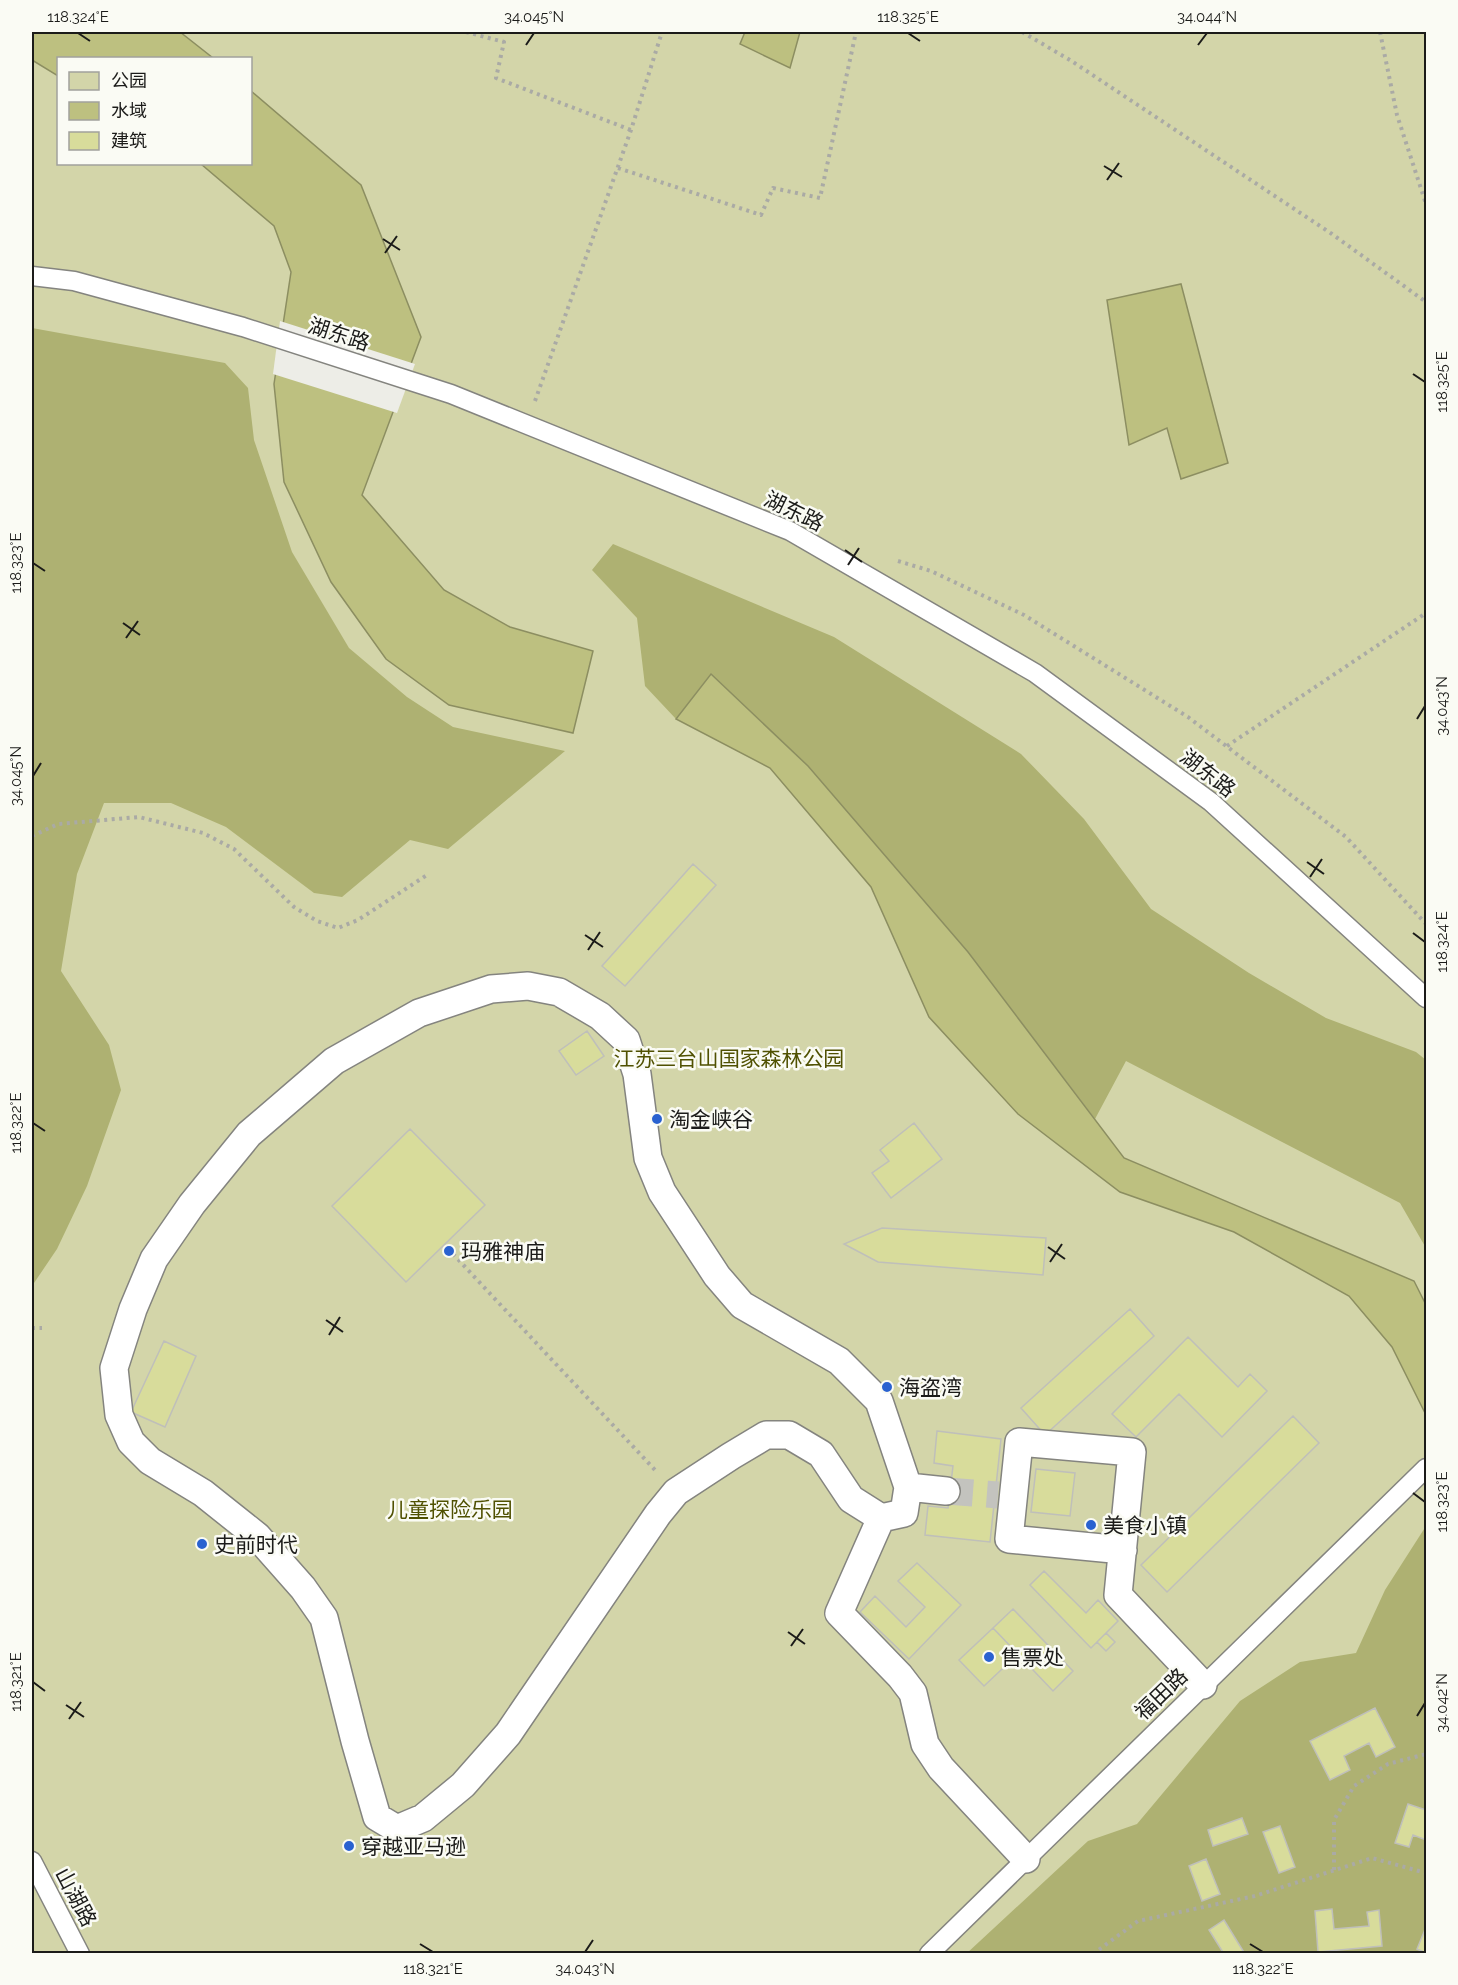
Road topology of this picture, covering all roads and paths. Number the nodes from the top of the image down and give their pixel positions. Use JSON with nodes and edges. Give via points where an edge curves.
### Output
{"nodes":[{"id":1,"x":466,"y":32,"type":"edge"},
{"id":2,"x":662,"y":32,"type":"edge"},
{"id":3,"x":856,"y":32,"type":"edge"},
{"id":4,"x":1022,"y":32,"type":"edge"},
{"id":5,"x":1380,"y":32,"type":"edge"},
{"id":6,"x":631,"y":130,"type":"junction"},
{"id":7,"x":618,"y":168,"type":"junction"},
{"id":8,"x":1426,"y":204,"type":"edge"},
{"id":9,"x":32,"y":276,"type":"edge"},
{"id":10,"x":1426,"y":302,"type":"edge"},
{"id":11,"x":527,"y":424,"type":"junction"},
{"id":12,"x":888,"y":558,"type":"dead end"},
{"id":13,"x":1426,"y":614,"type":"edge"},
{"id":14,"x":1227,"y":746,"type":"junction"},
{"id":15,"x":32,"y":836,"type":"edge"},
{"id":16,"x":427,"y":875,"type":"dead end"},
{"id":17,"x":1426,"y":924,"type":"edge"},
{"id":18,"x":1426,"y":998,"type":"edge"},
{"id":19,"x":453,"y":1254,"type":"dead end"},
{"id":20,"x":32,"y":1328,"type":"edge"},
{"id":21,"x":42,"y":1328,"type":"dead end"},
{"id":22,"x":1426,"y":1468,"type":"edge"},
{"id":23,"x":908,"y":1487,"type":"junction"},
{"id":24,"x":946,"y":1491,"type":"tunnel mouth"},
{"id":25,"x":676,"y":1492,"type":"junction"},
{"id":26,"x":881,"y":1518,"type":"junction"},
{"id":27,"x":1123,"y":1550,"type":"junction"},
{"id":28,"x":1203,"y":1685,"type":"junction"},
{"id":29,"x":1426,"y":1754,"type":"edge"},
{"id":30,"x":1026,"y":1859,"type":"junction"},
{"id":31,"x":32,"y":1861,"type":"edge"},
{"id":32,"x":1334,"y":1870,"type":"junction"},
{"id":33,"x":1426,"y":1873,"type":"edge"},
{"id":34,"x":80,"y":1953,"type":"edge"},
{"id":35,"x":929,"y":1953,"type":"edge"},
{"id":36,"x":1093,"y":1953,"type":"edge"}],
"edges":[{"from":1,"to":6,"type":"path","via":[[504,42],[496,78]]},
{"from":2,"to":6,"type":"path"},
{"from":3,"to":7,"type":"path","via":[[820,198],[773,188],[761,215]]},
{"from":4,"to":10,"type":"path","via":[[1332,234]]},
{"from":5,"to":8,"type":"path","via":[[1397,115]]},
{"from":6,"to":7,"type":"path"},
{"from":7,"to":11,"type":"path"},
{"from":9,"to":11,"type":"lane","name":"湖东路","via":[[74,281],[243,327],[451,394]]},
{"from":11,"to":18,"type":"lane","name":"湖东路","via":[[790,531],[1035,673],[1211,802]]},
{"from":12,"to":14,"type":"path","via":[[931,571],[1024,615],[1188,717]]},
{"from":13,"to":14,"type":"path"},
{"from":14,"to":17,"type":"path","via":[[1346,837]]},
{"from":15,"to":16,"type":"path","via":[[58,824],[139,817],[203,833],[234,849],[294,907],[338,928],[358,920]]},
{"from":19,"to":25,"type":"path"},
{"from":20,"to":21,"type":"path"},
{"from":22,"to":28,"type":"lane","name":"福田路"},
{"from":23,"to":24,"type":"street"},
{"from":23,"to":25,"type":"street","via":[[879,1401],[839,1361],[742,1305],[717,1276],[662,1192],[648,1158],[637,1074],[626,1040],[600,1016],[559,992],[528,986],[491,989],[419,1013],[334,1061],[249,1134],[192,1204],[154,1259],[114,1368],[118,1415],[131,1442],[150,1461],[203,1493],[257,1536],[324,1618],[377,1817],[397,1829],[423,1818],[463,1785],[508,1734]]},
{"from":23,"to":26,"type":"street","via":[[904,1513]]},
{"from":25,"to":26,"type":"street","via":[[766,1435],[789,1435],[821,1454],[851,1499]]},
{"from":26,"to":30,"type":"street","via":[[839,1613],[913,1693],[925,1744],[941,1768]]},
{"from":27,"to":27,"type":"street","via":[[1132,1452],[1019,1442],[1006,1495],[1009,1539]]},
{"from":27,"to":28,"type":"street","via":[[1118,1595]]},
{"from":28,"to":30,"type":"lane","name":"福田路"},
{"from":29,"to":32,"type":"path","via":[[1388,1764],[1354,1786],[1334,1820]]},
{"from":30,"to":35,"type":"lane","name":"福田路"},
{"from":31,"to":34,"type":"lane","name":"山湖路"},
{"from":32,"to":33,"type":"path","via":[[1372,1858]]},
{"from":32,"to":36,"type":"path","via":[[1255,1896],[1138,1921]]}]}
